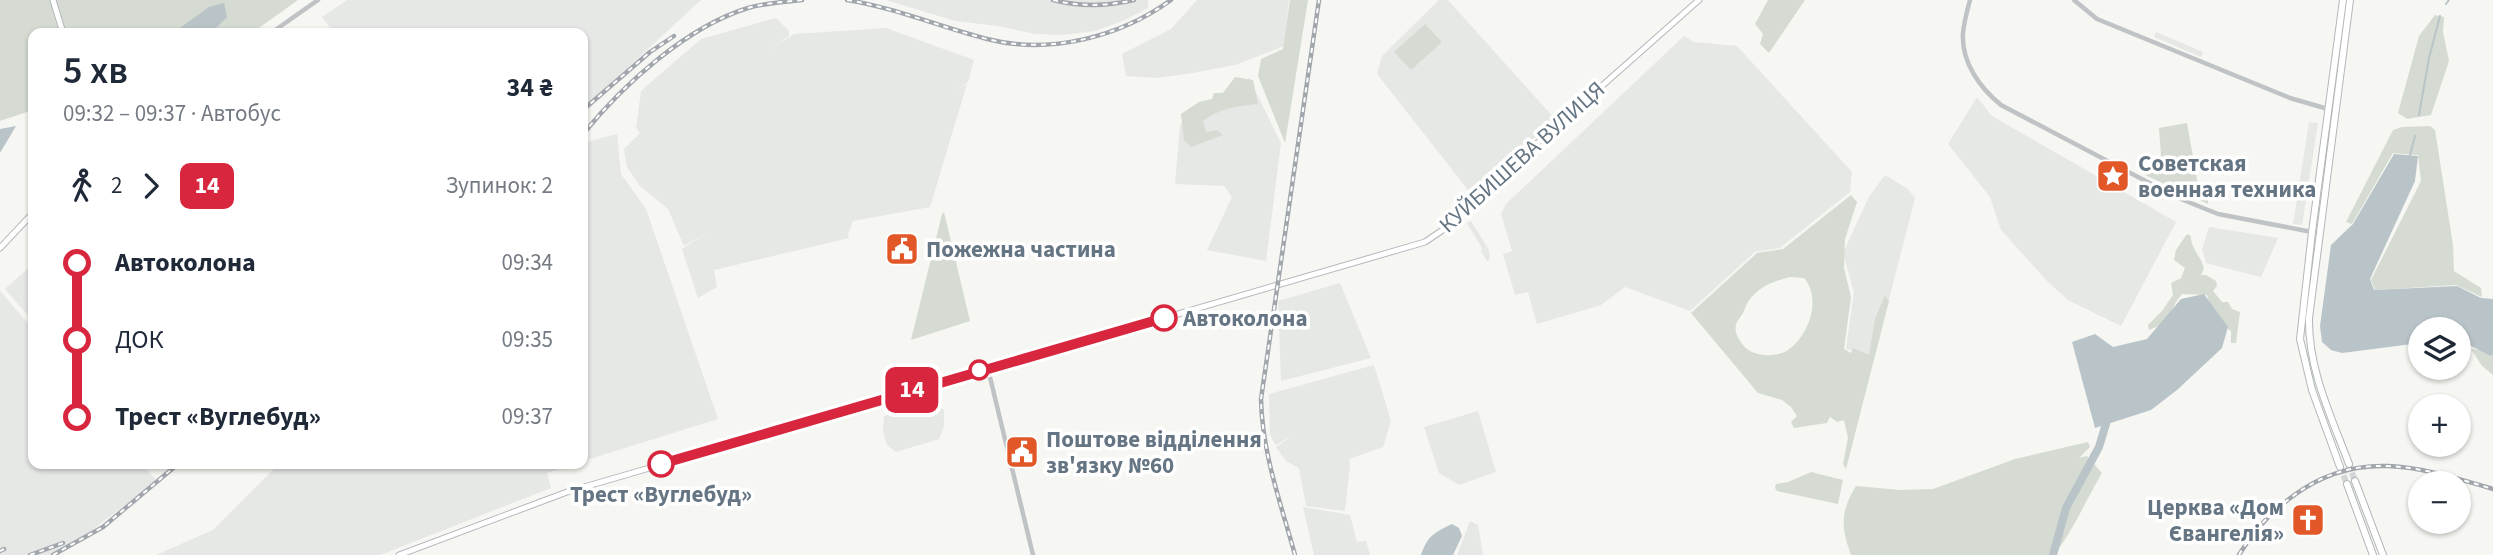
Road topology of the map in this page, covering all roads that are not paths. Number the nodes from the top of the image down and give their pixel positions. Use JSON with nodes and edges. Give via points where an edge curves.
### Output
{"nodes":[{"id":1,"x":53,"y":0,"type":"edge"},
{"id":2,"x":318,"y":0,"type":"edge"},
{"id":3,"x":1699,"y":0,"type":"edge"},
{"id":4,"x":1970,"y":0,"type":"edge"},
{"id":5,"x":2074,"y":0,"type":"edge"},
{"id":6,"x":2343,"y":0,"type":"edge"},
{"id":7,"x":2350,"y":0,"type":"edge"},
{"id":8,"x":61,"y":28,"type":"edge"},
{"id":9,"x":278,"y":28,"type":"edge"},
{"id":10,"x":2328,"y":109,"type":"junction"},
{"id":11,"x":28,"y":218,"type":"edge"},
{"id":12,"x":2312,"y":232,"type":"junction"},
{"id":13,"x":0,"y":248,"type":"edge"},
{"id":14,"x":987,"y":368,"type":"junction"},
{"id":15,"x":2349,"y":464,"type":"tunnel mouth"},
{"id":16,"x":2340,"y":467,"type":"tunnel mouth"},
{"id":17,"x":2355,"y":481,"type":"tunnel mouth"},
{"id":18,"x":2347,"y":484,"type":"tunnel mouth"},
{"id":19,"x":399,"y":555,"type":"edge"},
{"id":20,"x":1033,"y":555,"type":"edge"},
{"id":21,"x":2373,"y":555,"type":"edge"},
{"id":22,"x":2383,"y":555,"type":"edge"}],
"edges":[{"from":1,"to":8,"type":"main road"},
{"from":2,"to":9,"type":"street"},
{"from":3,"to":14,"type":"main road","name":"КУЙБИШЕВА ВУЛИЦЯ","via":[[1450,225],[1425,242]]},
{"from":4,"to":12,"type":"street","via":[[1963,36],[1968,62],[1985,92],[2001,105],[2206,210]]},
{"from":5,"to":10,"type":"street","via":[[2097,19]]},
{"from":6,"to":10,"type":"main road"},
{"from":7,"to":15,"type":"main road","via":[[2309,339],[2320,387]]},
{"from":10,"to":12,"type":"main road"},
{"from":11,"to":13,"type":"main road"},
{"from":12,"to":16,"type":"main road","via":[[2300,339],[2312,390]]},
{"from":14,"to":19,"type":"main road","name":"КУЙБИШЕВА ВУЛИЦЯ","via":[[566,492]]},
{"from":14,"to":20,"type":"street"},
{"from":17,"to":22,"type":"main road"},
{"from":18,"to":21,"type":"main road"}]}
